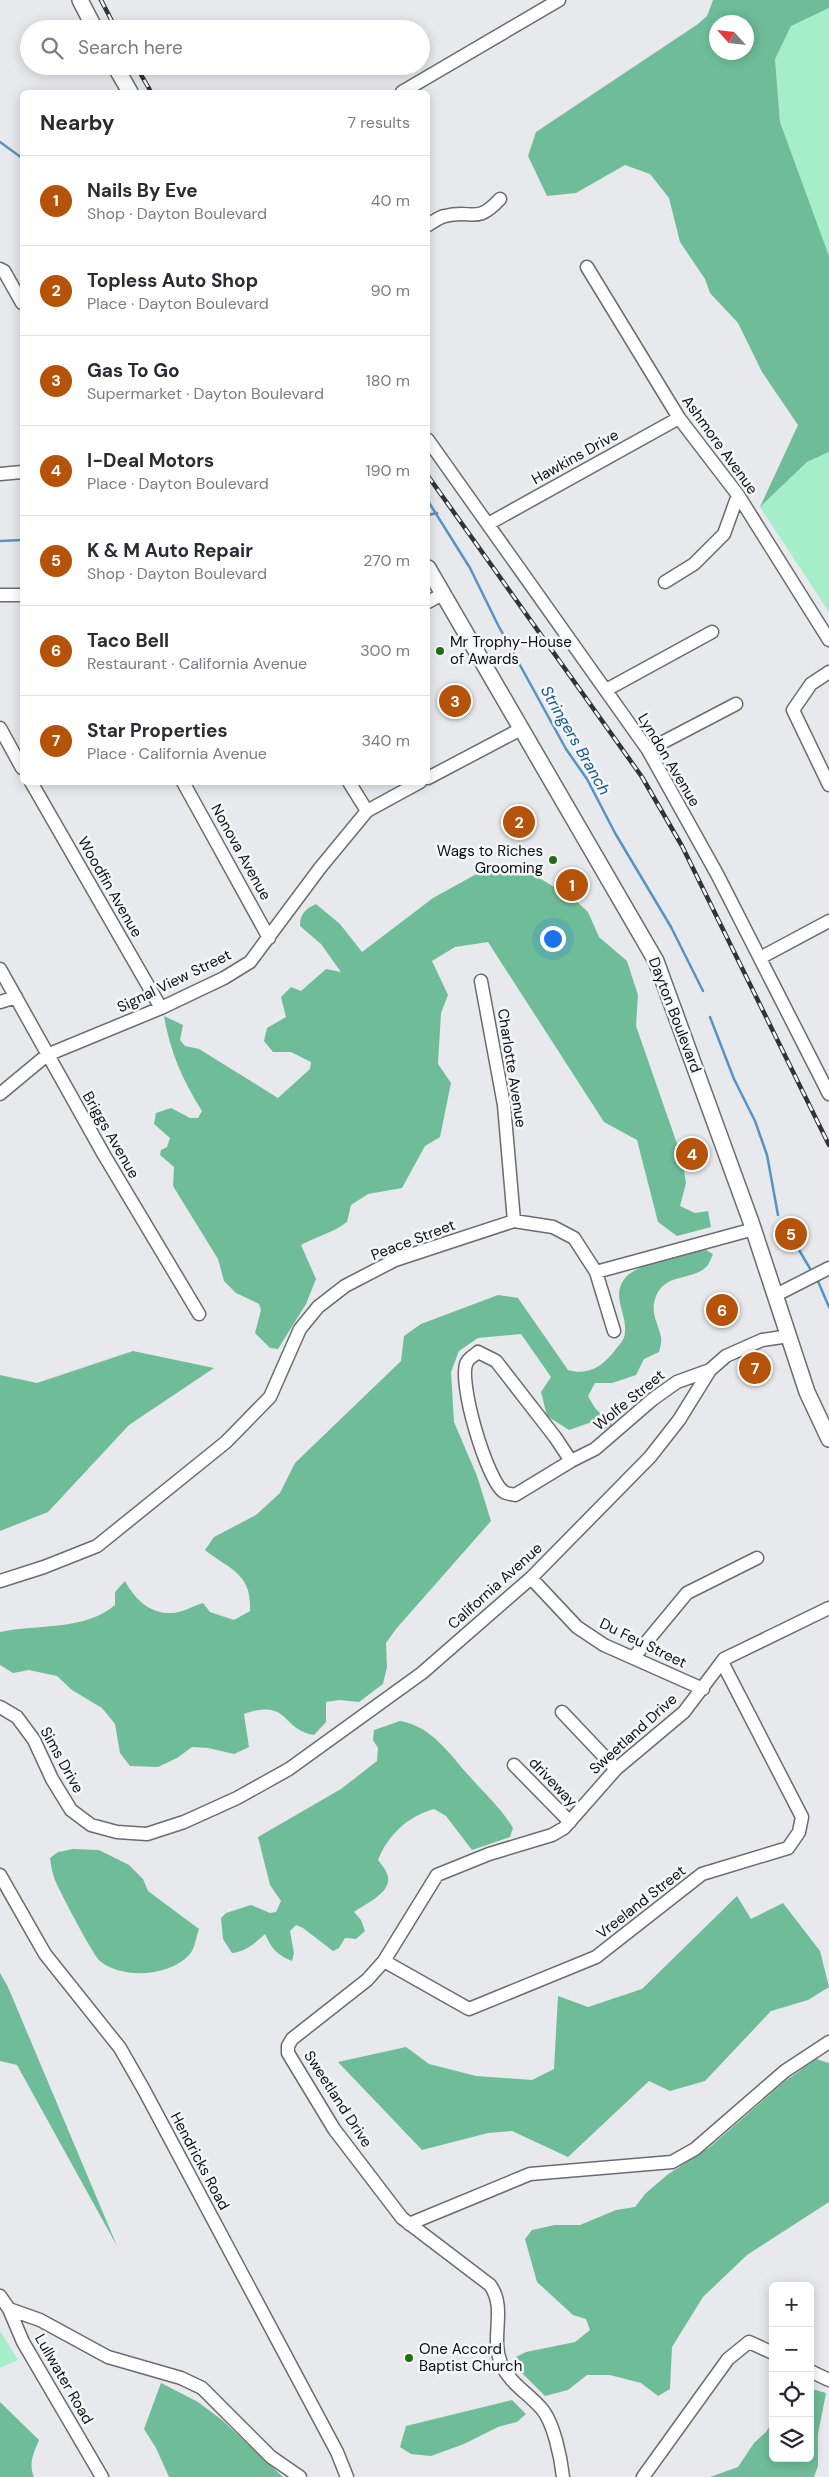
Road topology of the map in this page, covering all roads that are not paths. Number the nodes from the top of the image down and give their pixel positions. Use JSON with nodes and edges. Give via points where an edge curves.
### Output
{"nodes":[{"id":1,"x":80,"y":0,"type":"edge"},
{"id":2,"x":559,"y":0,"type":"edge"},
{"id":3,"x":90,"y":20,"type":"edge"},
{"id":4,"x":120,"y":75,"type":"edge"},
{"id":5,"x":129,"y":90,"type":"edge"},
{"id":6,"x":405,"y":90,"type":"edge"},
{"id":7,"x":500,"y":199,"type":"dead end"},
{"id":8,"x":430,"y":224,"type":"edge"},
{"id":9,"x":586,"y":267,"type":"dead end"},
{"id":10,"x":0,"y":269,"type":"edge"},
{"id":11,"x":20,"y":299,"type":"edge"},
{"id":12,"x":679,"y":418,"type":"junction"},
{"id":13,"x":430,"y":443,"type":"edge"},
{"id":14,"x":20,"y":472,"type":"edge"},
{"id":15,"x":0,"y":474,"type":"edge"},
{"id":16,"x":738,"y":495,"type":"junction"},
{"id":17,"x":488,"y":524,"type":"junction"},
{"id":18,"x":430,"y":571,"type":"edge"},
{"id":19,"x":665,"y":582,"type":"dead end"},
{"id":20,"x":443,"y":594,"type":"junction"},
{"id":21,"x":0,"y":595,"type":"edge"},
{"id":22,"x":20,"y":595,"type":"edge"},
{"id":23,"x":430,"y":601,"type":"edge"},
{"id":24,"x":712,"y":632,"type":"dead end"},
{"id":25,"x":829,"y":640,"type":"edge"},
{"id":26,"x":829,"y":672,"type":"edge"},
{"id":27,"x":606,"y":690,"type":"junction"},
{"id":28,"x":736,"y":704,"type":"dead end"},
{"id":29,"x":0,"y":728,"type":"edge"},
{"id":30,"x":521,"y":728,"type":"junction"},
{"id":31,"x":648,"y":750,"type":"junction"},
{"id":32,"x":20,"y":764,"type":"edge"},
{"id":33,"x":430,"y":777,"type":"edge"},
{"id":34,"x":33,"y":785,"type":"edge"},
{"id":35,"x":185,"y":785,"type":"edge"},
{"id":36,"x":352,"y":785,"type":"edge"},
{"id":37,"x":415,"y":785,"type":"edge"},
{"id":38,"x":829,"y":785,"type":"edge"},
{"id":39,"x":367,"y":811,"type":"junction"},
{"id":40,"x":829,"y":921,"type":"edge"},
{"id":41,"x":269,"y":938,"type":"junction"},
{"id":42,"x":760,"y":958,"type":"junction"},
{"id":43,"x":0,"y":969,"type":"edge"},
{"id":44,"x":481,"y":981,"type":"dead end"},
{"id":45,"x":16,"y":998,"type":"junction"},
{"id":46,"x":0,"y":1002,"type":"edge"},
{"id":47,"x":161,"y":1008,"type":"junction"},
{"id":48,"x":46,"y":1055,"type":"junction"},
{"id":49,"x":0,"y":1094,"type":"edge"},
{"id":50,"x":829,"y":1094,"type":"edge"},
{"id":51,"x":514,"y":1221,"type":"junction"},
{"id":52,"x":754,"y":1229,"type":"junction"},
{"id":53,"x":829,"y":1268,"type":"edge"},
{"id":54,"x":596,"y":1272,"type":"junction"},
{"id":55,"x":776,"y":1295,"type":"junction"},
{"id":56,"x":199,"y":1314,"type":"dead end"},
{"id":57,"x":614,"y":1331,"type":"dead end"},
{"id":58,"x":789,"y":1336,"type":"junction"},
{"id":59,"x":710,"y":1370,"type":"junction"},
{"id":60,"x":829,"y":1439,"type":"edge"},
{"id":61,"x":571,"y":1461,"type":"junction"},
{"id":62,"x":757,"y":1558,"type":"dead end"},
{"id":63,"x":531,"y":1578,"type":"junction"},
{"id":64,"x":0,"y":1581,"type":"edge"},
{"id":65,"x":829,"y":1608,"type":"edge"},
{"id":66,"x":634,"y":1657,"type":"junction"},
{"id":67,"x":722,"y":1662,"type":"junction"},
{"id":68,"x":703,"y":1689,"type":"junction"},
{"id":69,"x":0,"y":1707,"type":"edge"},
{"id":70,"x":562,"y":1712,"type":"dead end"},
{"id":71,"x":514,"y":1766,"type":"dead end"},
{"id":72,"x":616,"y":1768,"type":"junction"},
{"id":73,"x":184,"y":1822,"type":"joint"},
{"id":74,"x":570,"y":1822,"type":"junction"},
{"id":75,"x":0,"y":1875,"type":"edge"},
{"id":76,"x":384,"y":1961,"type":"junction"},
{"id":77,"x":829,"y":2042,"type":"edge"},
{"id":78,"x":409,"y":2224,"type":"junction"},
{"id":79,"x":0,"y":2296,"type":"edge"},
{"id":80,"x":9,"y":2309,"type":"junction"},
{"id":81,"x":769,"y":2351,"type":"edge"},
{"id":82,"x":812,"y":2372,"type":"edge"},
{"id":83,"x":829,"y":2380,"type":"edge"},
{"id":84,"x":102,"y":2477,"type":"edge"},
{"id":85,"x":300,"y":2477,"type":"edge"},
{"id":86,"x":347,"y":2477,"type":"edge"},
{"id":87,"x":563,"y":2477,"type":"edge"},
{"id":88,"x":643,"y":2477,"type":"edge"}],
"edges":[{"from":1,"to":3,"type":"main road"},
{"from":2,"to":6,"type":"street"},
{"from":4,"to":5,"type":"main road"},
{"from":7,"to":8,"type":"street","via":[[489,210],[476,216],[444,216]]},
{"from":9,"to":12,"type":"street","name":"Ashmore Avenue"},
{"from":10,"to":11,"type":"street"},
{"from":12,"to":16,"type":"street","name":"Ashmore Avenue"},
{"from":12,"to":17,"type":"street","name":"Hawkins Drive"},
{"from":13,"to":17,"type":"street","name":"Lyndon Avenue"},
{"from":14,"to":15,"type":"street"},
{"from":16,"to":19,"type":"street","via":[[724,534],[694,564]]},
{"from":16,"to":25,"type":"street","name":"Ashmore Avenue"},
{"from":17,"to":27,"type":"street","name":"Lyndon Avenue"},
{"from":18,"to":20,"type":"main road","name":"Dayton Boulevard"},
{"from":20,"to":23,"type":"street"},
{"from":20,"to":30,"type":"main road","name":"Dayton Boulevard"},
{"from":21,"to":22,"type":"street"},
{"from":24,"to":27,"type":"street"},
{"from":26,"to":38,"type":"street","via":[[811,684],[793,710]]},
{"from":27,"to":31,"type":"street","name":"Lyndon Avenue"},
{"from":28,"to":31,"type":"street"},
{"from":29,"to":32,"type":"street"},
{"from":30,"to":33,"type":"street"},
{"from":30,"to":52,"type":"main road","name":"Dayton Boulevard","via":[[656,961]]},
{"from":31,"to":42,"type":"street","name":"Lyndon Avenue"},
{"from":34,"to":47,"type":"street","name":"Woodfin Avenue"},
{"from":35,"to":41,"type":"street","name":"Nonova Avenue"},
{"from":36,"to":39,"type":"street"},
{"from":37,"to":39,"type":"street","name":"Signal View Street"},
{"from":39,"to":41,"type":"street","name":"Signal View Street"},
{"from":40,"to":42,"type":"street"},
{"from":41,"to":47,"type":"street","name":"Signal View Street","via":[[250,962]]},
{"from":42,"to":50,"type":"street","name":"Lyndon Avenue"},
{"from":43,"to":45,"type":"street","name":"Briggs Avenue"},
{"from":44,"to":51,"type":"street","name":"Charlotte Avenue","via":[[504,1105]]},
{"from":45,"to":46,"type":"street"},
{"from":45,"to":48,"type":"street","name":"Briggs Avenue"},
{"from":47,"to":48,"type":"street","name":"Signal View Street"},
{"from":48,"to":49,"type":"street","name":"Signal View Street"},
{"from":48,"to":56,"type":"street","name":"Briggs Avenue"},
{"from":51,"to":54,"type":"street","name":"Peace Street","via":[[552,1227],[574,1238]]},
{"from":51,"to":64,"type":"street","name":"Peace Street","via":[[395,1260],[345,1286],[318,1307],[300,1329],[270,1397],[226,1442],[97,1546]]},
{"from":52,"to":54,"type":"street"},
{"from":52,"to":55,"type":"main road","name":"Dayton Boulevard"},
{"from":53,"to":55,"type":"street"},
{"from":54,"to":57,"type":"street","name":"Peace Street"},
{"from":55,"to":58,"type":"main road","name":"Dayton Boulevard"},
{"from":58,"to":59,"type":"street","name":"California Avenue","via":[[746,1346],[726,1356]]},
{"from":58,"to":60,"type":"main road","name":"Dayton Boulevard","via":[[808,1392]]},
{"from":59,"to":61,"type":"street","name":"Wolfe Street","via":[[677,1382],[595,1449]]},
{"from":59,"to":63,"type":"street","name":"California Avenue","via":[[679,1420],[650,1457]]},
{"from":61,"to":61,"type":"street","name":"Wolfe Street","via":[[496,1361],[478,1352],[467,1362],[464,1375],[475,1434],[504,1492],[515,1495]]},
{"from":62,"to":66,"type":"street","via":[[687,1593]]},
{"from":63,"to":66,"type":"street","name":"Du Feu Street","via":[[577,1627],[604,1645]]},
{"from":63,"to":73,"type":"street","name":"California Avenue","via":[[422,1673],[289,1769]]},
{"from":65,"to":67,"type":"street","name":"Sweetland Drive"},
{"from":66,"to":68,"type":"street","name":"Du Feu Street"},
{"from":67,"to":68,"type":"street","name":"Sweetland Drive"},
{"from":67,"to":76,"type":"street","name":"Vreeland Street","via":[[802,1818],[799,1832],[788,1848],[702,1874],[596,1957],[469,2009]]},
{"from":68,"to":72,"type":"street","name":"Sweetland Drive","via":[[684,1712]]},
{"from":69,"to":73,"type":"street","name":"Sims Drive","via":[[17,1717],[34,1740],[71,1810],[91,1825],[117,1832],[147,1834]]},
{"from":70,"to":72,"type":"street"},
{"from":71,"to":74,"type":"street","name":"driveway"},
{"from":72,"to":74,"type":"street","name":"Sweetland Drive"},
{"from":74,"to":76,"type":"street","name":"Sweetland Drive","via":[[552,1835],[437,1875]]},
{"from":75,"to":86,"type":"street","name":"Hendricks Road","via":[[44,1954],[120,2048],[338,2452]]},
{"from":76,"to":78,"type":"street","name":"Sweetland Drive","via":[[367,1980],[292,2038],[288,2053],[334,2129]]},
{"from":77,"to":78,"type":"street","via":[[785,2071],[695,2149],[672,2162],[530,2174]]},
{"from":78,"to":87,"type":"street","name":"Sweetland Drive","via":[[494,2291],[498,2307],[500,2362],[511,2381],[544,2410],[556,2440]]},
{"from":79,"to":80,"type":"street","name":"Lullwater Road"},
{"from":80,"to":84,"type":"street","name":"Lullwater Road","via":[[23,2342]]},
{"from":80,"to":85,"type":"street","via":[[40,2320],[108,2357],[181,2378],[202,2388],[271,2457]]},
{"from":81,"to":88,"type":"street","via":[[750,2342],[728,2359]]},
{"from":82,"to":83,"type":"street"}]}
